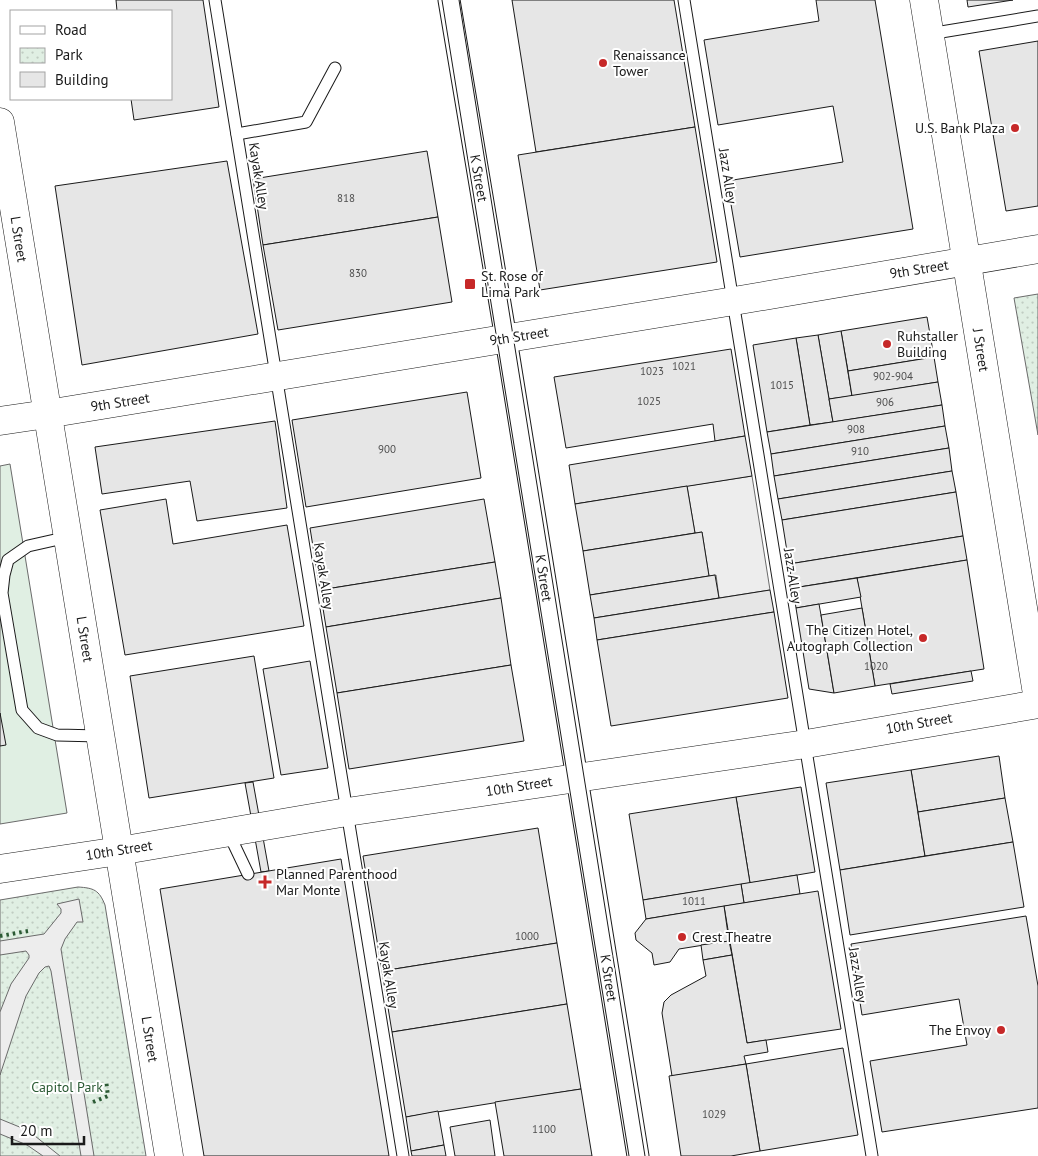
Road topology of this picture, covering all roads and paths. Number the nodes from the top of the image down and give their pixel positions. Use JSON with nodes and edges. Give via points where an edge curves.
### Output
{"nodes":[{"id":1,"x":215,"y":0,"type":"edge"},
{"id":2,"x":449,"y":0,"type":"edge"},
{"id":3,"x":684,"y":0,"type":"edge"},
{"id":4,"x":924,"y":0,"type":"edge"},
{"id":5,"x":1038,"y":16,"type":"edge"},
{"id":6,"x":929,"y":34,"type":"junction"},
{"id":7,"x":335,"y":68,"type":"dead end"},
{"id":8,"x":0,"y":122,"type":"edge"},
{"id":9,"x":237,"y":134,"type":"junction"},
{"id":10,"x":1038,"y":249,"type":"edge"},
{"id":11,"x":967,"y":261,"type":"junction"},
{"id":12,"x":734,"y":301,"type":"junction"},
{"id":13,"x":506,"y":338,"type":"junction"},
{"id":14,"x":276,"y":376,"type":"junction"},
{"id":15,"x":47,"y":414,"type":"junction"},
{"id":16,"x":0,"y":421,"type":"edge"},
{"id":17,"x":68,"y":537,"type":"junction"},
{"id":18,"x":1038,"y":700,"type":"edge"},
{"id":19,"x":1038,"y":704,"type":"edge"},
{"id":20,"x":100,"y":736,"type":"junction"},
{"id":21,"x":806,"y":744,"type":"junction"},
{"id":22,"x":577,"y":777,"type":"junction"},
{"id":23,"x":347,"y":812,"type":"junction"},
{"id":24,"x":228,"y":832,"type":"junction"},
{"id":25,"x":119,"y":851,"type":"junction"},
{"id":26,"x":0,"y":869,"type":"edge"},
{"id":27,"x":248,"y":874,"type":"dead end"},
{"id":28,"x":169,"y":1156,"type":"edge"},
{"id":29,"x":403,"y":1156,"type":"edge"},
{"id":30,"x":638,"y":1156,"type":"edge"},
{"id":31,"x":872,"y":1156,"type":"edge"}],
"edges":[{"from":1,"to":9,"type":"lane","name":"Kayak Alley"},
{"from":2,"to":13,"type":"street","name":"K Street"},
{"from":3,"to":12,"type":"lane","name":"Jazz Alley"},
{"from":4,"to":6,"type":"street","name":"J Street"},
{"from":5,"to":6,"type":"lane"},
{"from":6,"to":11,"type":"street","name":"J Street"},
{"from":7,"to":9,"type":"lane","via":[[306,122]]},
{"from":8,"to":15,"type":"street","name":"L Street"},
{"from":9,"to":14,"type":"lane","name":"Kayak Alley"},
{"from":10,"to":11,"type":"street","name":"9th Street"},
{"from":11,"to":12,"type":"street","name":"9th Street"},
{"from":11,"to":18,"type":"street","name":"J Street"},
{"from":12,"to":13,"type":"street","name":"9th Street"},
{"from":12,"to":21,"type":"lane","name":"Jazz Alley"},
{"from":13,"to":14,"type":"street","name":"9th Street"},
{"from":13,"to":22,"type":"street","name":"K Street"},
{"from":14,"to":15,"type":"street","name":"9th Street"},
{"from":14,"to":23,"type":"lane","name":"Kayak Alley"},
{"from":15,"to":16,"type":"street","name":"9th Street"},
{"from":15,"to":17,"type":"street","name":"L Street"},
{"from":17,"to":20,"type":"street","name":"L Street"},
{"from":17,"to":20,"type":"lane","via":[[28,546],[8,560],[2,593],[22,710],[38,728],[58,735]]},
{"from":19,"to":21,"type":"street","name":"10th Street"},
{"from":20,"to":25,"type":"street","name":"L Street"},
{"from":21,"to":22,"type":"street","name":"10th Street"},
{"from":21,"to":31,"type":"lane","name":"Jazz Alley"},
{"from":22,"to":23,"type":"street","name":"10th Street"},
{"from":22,"to":30,"type":"street","name":"K Street"},
{"from":23,"to":24,"type":"street","name":"10th Street"},
{"from":23,"to":29,"type":"lane","name":"Kayak Alley"},
{"from":24,"to":25,"type":"street","name":"10th Street"},
{"from":24,"to":27,"type":"lane"},
{"from":25,"to":26,"type":"street","name":"10th Street"},
{"from":25,"to":28,"type":"street","name":"L Street"}]}
